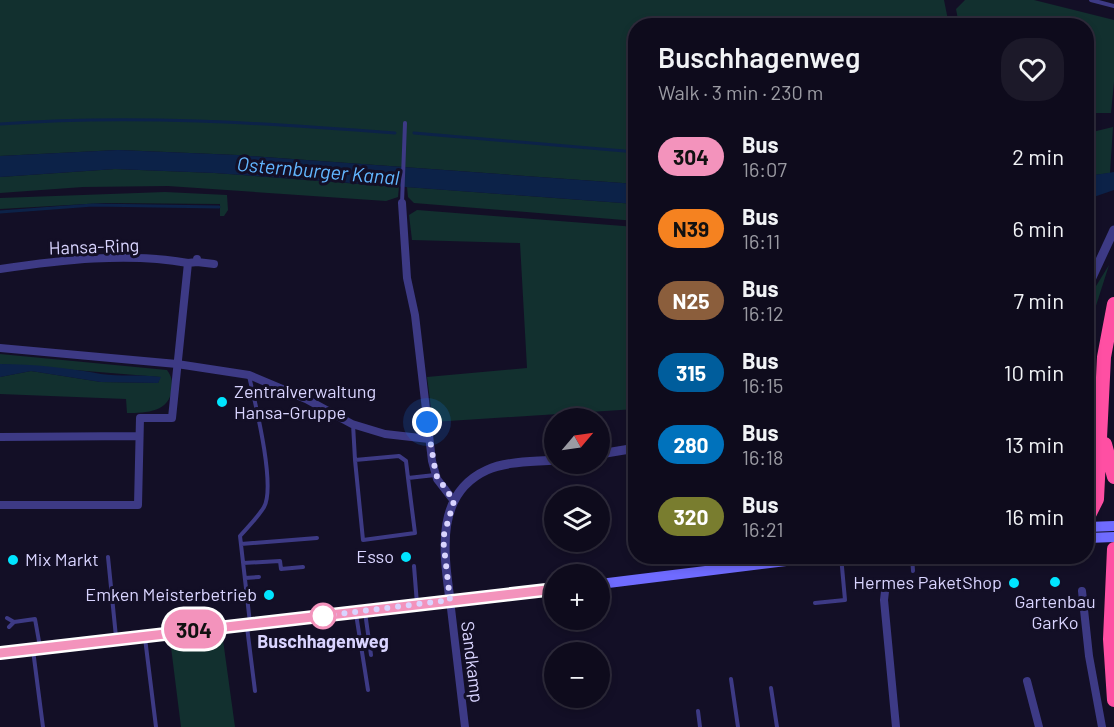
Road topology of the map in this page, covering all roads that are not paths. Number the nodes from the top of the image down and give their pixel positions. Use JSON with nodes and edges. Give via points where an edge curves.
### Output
{"nodes":[{"id":1,"x":1091,"y":0,"type":"edge"},
{"id":2,"x":1114,"y":6,"type":"edge"},
{"id":3,"x":405,"y":123,"type":"dead end"},
{"id":4,"x":402,"y":200,"type":"joint"},
{"id":5,"x":1114,"y":230,"type":"edge"},
{"id":6,"x":194,"y":261,"type":"junction"},
{"id":7,"x":214,"y":264,"type":"dead end"},
{"id":8,"x":0,"y":269,"type":"edge"},
{"id":9,"x":1094,"y":273,"type":"edge"},
{"id":10,"x":1114,"y":304,"type":"edge"},
{"id":11,"x":0,"y":348,"type":"edge"},
{"id":12,"x":177,"y":364,"type":"junction"},
{"id":13,"x":249,"y":375,"type":"junction"},
{"id":14,"x":352,"y":424,"type":"junction"},
{"id":15,"x":1102,"y":430,"type":"junction"},
{"id":16,"x":139,"y":436,"type":"junction"},
{"id":17,"x":0,"y":437,"type":"edge"},
{"id":18,"x":429,"y":439,"type":"junction"},
{"id":19,"x":628,"y":449,"type":"edge"},
{"id":20,"x":610,"y":452,"type":"edge"},
{"id":21,"x":355,"y":460,"type":"junction"},
{"id":22,"x":544,"y":462,"type":"edge"},
{"id":23,"x":436,"y":475,"type":"junction"},
{"id":24,"x":1114,"y":477,"type":"edge"},
{"id":25,"x":408,"y":478,"type":"junction"},
{"id":26,"x":454,"y":501,"type":"junction"},
{"id":27,"x":0,"y":505,"type":"edge"},
{"id":28,"x":1094,"y":505,"type":"edge"},
{"id":29,"x":1114,"y":526,"type":"edge"},
{"id":30,"x":1094,"y":527,"type":"edge"},
{"id":31,"x":1114,"y":537,"type":"edge"},
{"id":32,"x":317,"y":538,"type":"dead end"},
{"id":33,"x":1094,"y":538,"type":"edge"},
{"id":34,"x":241,"y":544,"type":"junction"},
{"id":35,"x":1114,"y":549,"type":"edge"},
{"id":36,"x":108,"y":557,"type":"dead end"},
{"id":37,"x":243,"y":563,"type":"junction"},
{"id":38,"x":762,"y":564,"type":"edge"},
{"id":39,"x":842,"y":564,"type":"edge"},
{"id":40,"x":913,"y":564,"type":"edge"},
{"id":41,"x":414,"y":566,"type":"dead end"},
{"id":42,"x":303,"y":567,"type":"dead end"},
{"id":43,"x":914,"y":571,"type":"dead end"},
{"id":44,"x":259,"y":577,"type":"dead end"},
{"id":45,"x":245,"y":578,"type":"junction"},
{"id":46,"x":610,"y":583,"type":"edge"},
{"id":47,"x":886,"y":583,"type":"dead end"},
{"id":48,"x":544,"y":591,"type":"edge"},
{"id":49,"x":1082,"y":591,"type":"dead end"},
{"id":50,"x":450,"y":600,"type":"junction"},
{"id":51,"x":815,"y":603,"type":"dead end"},
{"id":52,"x":417,"y":604,"type":"junction"},
{"id":53,"x":360,"y":611,"type":"junction"},
{"id":54,"x":7,"y":618,"type":"dead end"},
{"id":55,"x":14,"y":622,"type":"junction"},
{"id":56,"x":248,"y":623,"type":"junction"},
{"id":57,"x":9,"y":627,"type":"dead end"},
{"id":58,"x":144,"y":635,"type":"junction"},
{"id":59,"x":116,"y":638,"type":"junction"},
{"id":60,"x":36,"y":649,"type":"junction"},
{"id":61,"x":0,"y":653,"type":"edge"},
{"id":62,"x":371,"y":655,"type":"dead end"},
{"id":63,"x":731,"y":679,"type":"dead end"},
{"id":64,"x":1027,"y":681,"type":"dead end"},
{"id":65,"x":771,"y":688,"type":"dead end"},
{"id":66,"x":368,"y":690,"type":"dead end"},
{"id":67,"x":255,"y":691,"type":"dead end"},
{"id":68,"x":1114,"y":700,"type":"edge"},
{"id":69,"x":698,"y":711,"type":"dead end"},
{"id":70,"x":43,"y":727,"type":"edge"},
{"id":71,"x":156,"y":727,"type":"edge"},
{"id":72,"x":465,"y":727,"type":"edge"},
{"id":73,"x":700,"y":727,"type":"edge"},
{"id":74,"x":738,"y":727,"type":"edge"},
{"id":75,"x":777,"y":727,"type":"edge"},
{"id":76,"x":896,"y":727,"type":"edge"},
{"id":77,"x":1039,"y":727,"type":"edge"},
{"id":78,"x":1102,"y":727,"type":"edge"}],
"edges":[{"from":1,"to":2,"type":"lane"},
{"from":3,"to":4,"type":"lane"},
{"from":4,"to":18,"type":"street","via":[[407,278]]},
{"from":5,"to":9,"type":"street"},
{"from":6,"to":7,"type":"street","name":"Hansa-Ring"},
{"from":6,"to":8,"type":"street","name":"Hansa-Ring","via":[[84,260]]},
{"from":6,"to":12,"type":"street"},
{"from":10,"to":15,"type":"highway","via":[[1104,357]]},
{"from":11,"to":12,"type":"street"},
{"from":12,"to":13,"type":"street"},
{"from":12,"to":16,"type":"street","via":[[172,418],[140,418]]},
{"from":13,"to":14,"type":"street"},
{"from":13,"to":34,"type":"lane","via":[[268,491],[265,506],[240,536]]},
{"from":14,"to":18,"type":"street","via":[[386,434]]},
{"from":14,"to":21,"type":"lane"},
{"from":15,"to":24,"type":"highway"},
{"from":15,"to":28,"type":"highway"},
{"from":16,"to":17,"type":"street"},
{"from":16,"to":27,"type":"street","via":[[138,505]]},
{"from":18,"to":23,"type":"street"},
{"from":19,"to":20,"type":"street"},
{"from":21,"to":25,"type":"lane","via":[[399,456],[406,461]]},
{"from":21,"to":25,"type":"lane","via":[[363,540],[415,534]]},
{"from":22,"to":26,"type":"street","via":[[487,470],[463,488]]},
{"from":23,"to":25,"type":"lane"},
{"from":23,"to":26,"type":"street"},
{"from":26,"to":50,"type":"street","via":[[443,538]]},
{"from":29,"to":30,"type":"main road"},
{"from":31,"to":33,"type":"main road"},
{"from":32,"to":34,"type":"lane"},
{"from":34,"to":37,"type":"lane"},
{"from":35,"to":68,"type":"highway","via":[[1110,639]]},
{"from":36,"to":59,"type":"lane"},
{"from":37,"to":42,"type":"lane","via":[[280,561],[281,569]]},
{"from":37,"to":45,"type":"lane"},
{"from":38,"to":46,"type":"main road"},
{"from":39,"to":51,"type":"lane","via":[[845,600]]},
{"from":40,"to":43,"type":"lane"},
{"from":41,"to":52,"type":"lane"},
{"from":44,"to":45,"type":"lane"},
{"from":45,"to":56,"type":"lane"},
{"from":47,"to":76,"type":"street","via":[[884,600]]},
{"from":48,"to":50,"type":"main road"},
{"from":49,"to":78,"type":"street"},
{"from":50,"to":52,"type":"main road"},
{"from":50,"to":72,"type":"street","name":"Sandkamp"},
{"from":52,"to":53,"type":"main road"},
{"from":53,"to":56,"type":"main road"},
{"from":53,"to":62,"type":"lane"},
{"from":53,"to":66,"type":"lane"},
{"from":54,"to":55,"type":"lane"},
{"from":55,"to":57,"type":"lane"},
{"from":55,"to":60,"type":"lane","via":[[35,620]]},
{"from":56,"to":58,"type":"main road"},
{"from":56,"to":67,"type":"lane"},
{"from":58,"to":59,"type":"main road"},
{"from":58,"to":71,"type":"lane"},
{"from":59,"to":60,"type":"main road"},
{"from":60,"to":61,"type":"main road"},
{"from":60,"to":70,"type":"lane"},
{"from":63,"to":74,"type":"lane"},
{"from":64,"to":77,"type":"street"},
{"from":65,"to":75,"type":"lane"},
{"from":69,"to":73,"type":"lane"}]}
